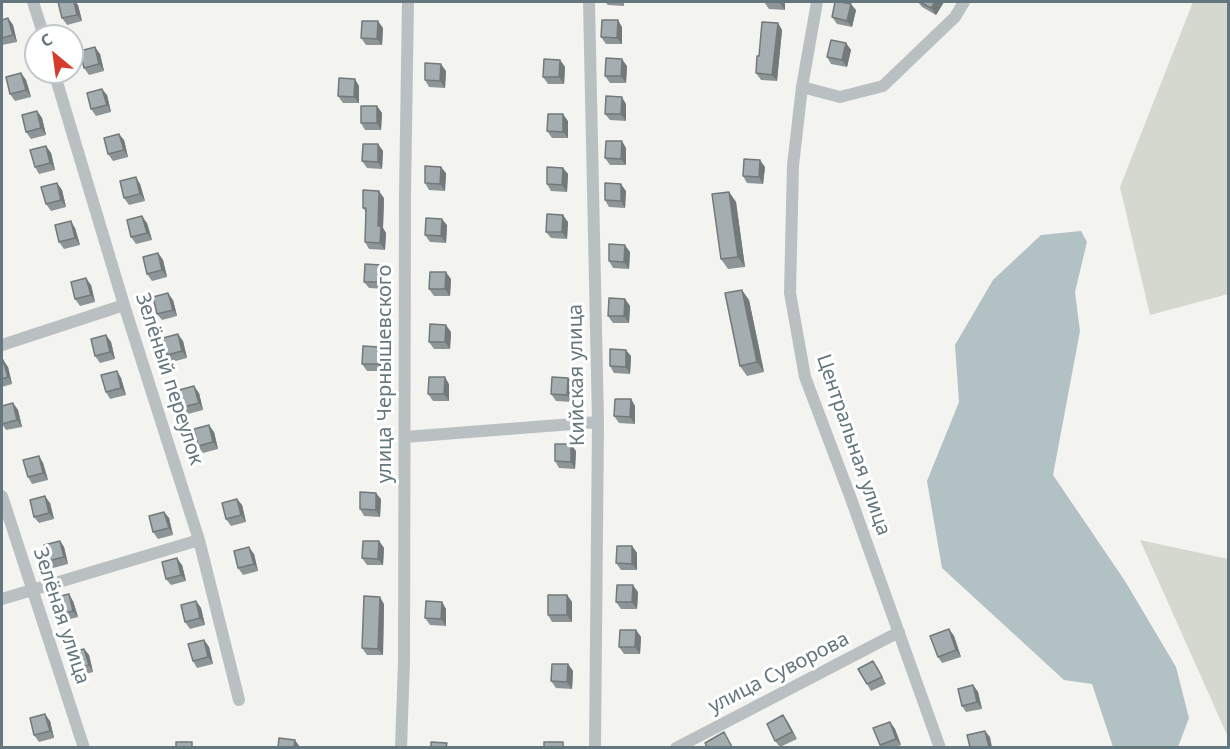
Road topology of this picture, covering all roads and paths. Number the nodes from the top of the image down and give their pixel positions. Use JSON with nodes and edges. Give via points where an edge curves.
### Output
{"nodes":[{"id":1,"x":33,"y":2,"type":"edge"},
{"id":2,"x":408,"y":2,"type":"edge"},
{"id":3,"x":589,"y":2,"type":"edge"},
{"id":4,"x":817,"y":2,"type":"edge"},
{"id":5,"x":964,"y":2,"type":"edge"},
{"id":6,"x":40,"y":24,"type":"edge"},
{"id":7,"x":58,"y":84,"type":"edge"},
{"id":8,"x":802,"y":87,"type":"junction"},
{"id":9,"x":124,"y":305,"type":"junction"},
{"id":10,"x":2,"y":345,"type":"edge"},
{"id":11,"x":598,"y":422,"type":"junction"},
{"id":12,"x":405,"y":437,"type":"junction"},
{"id":13,"x":2,"y":496,"type":"edge"},
{"id":14,"x":199,"y":540,"type":"junction"},
{"id":15,"x":31,"y":591,"type":"junction"},
{"id":16,"x":2,"y":599,"type":"edge"},
{"id":17,"x":899,"y":632,"type":"junction"},
{"id":18,"x":239,"y":700,"type":"dead end"},
{"id":19,"x":84,"y":747,"type":"edge"},
{"id":20,"x":401,"y":747,"type":"edge"},
{"id":21,"x":595,"y":747,"type":"edge"},
{"id":22,"x":676,"y":747,"type":"edge"},
{"id":23,"x":940,"y":747,"type":"edge"}],
"edges":[{"from":1,"to":6,"type":"street"},
{"from":2,"to":12,"type":"street","name":"улица Чернышевского"},
{"from":3,"to":11,"type":"street","name":"Кийская улица"},
{"from":4,"to":8,"type":"street","name":"Центральная улица"},
{"from":5,"to":8,"type":"street","via":[[955,17],[883,86],[840,97]]},
{"from":7,"to":9,"type":"street","name":"Зелёный переулок"},
{"from":8,"to":17,"type":"street","name":"Центральная улица","via":[[793,165],[790,293],[805,377]]},
{"from":9,"to":10,"type":"street"},
{"from":9,"to":14,"type":"street","name":"Зелёный переулок"},
{"from":11,"to":12,"type":"street"},
{"from":11,"to":21,"type":"street","name":"Кийская улица"},
{"from":12,"to":20,"type":"street","name":"улица Чернышевского"},
{"from":13,"to":15,"type":"street","name":"Зелёная улица"},
{"from":14,"to":15,"type":"street"},
{"from":14,"to":18,"type":"street","name":"Зелёный переулок"},
{"from":15,"to":16,"type":"street"},
{"from":15,"to":19,"type":"street","name":"Зелёная улица"},
{"from":17,"to":22,"type":"street","name":"улица Суворова"},
{"from":17,"to":23,"type":"street","name":"Центральная улица"}]}
